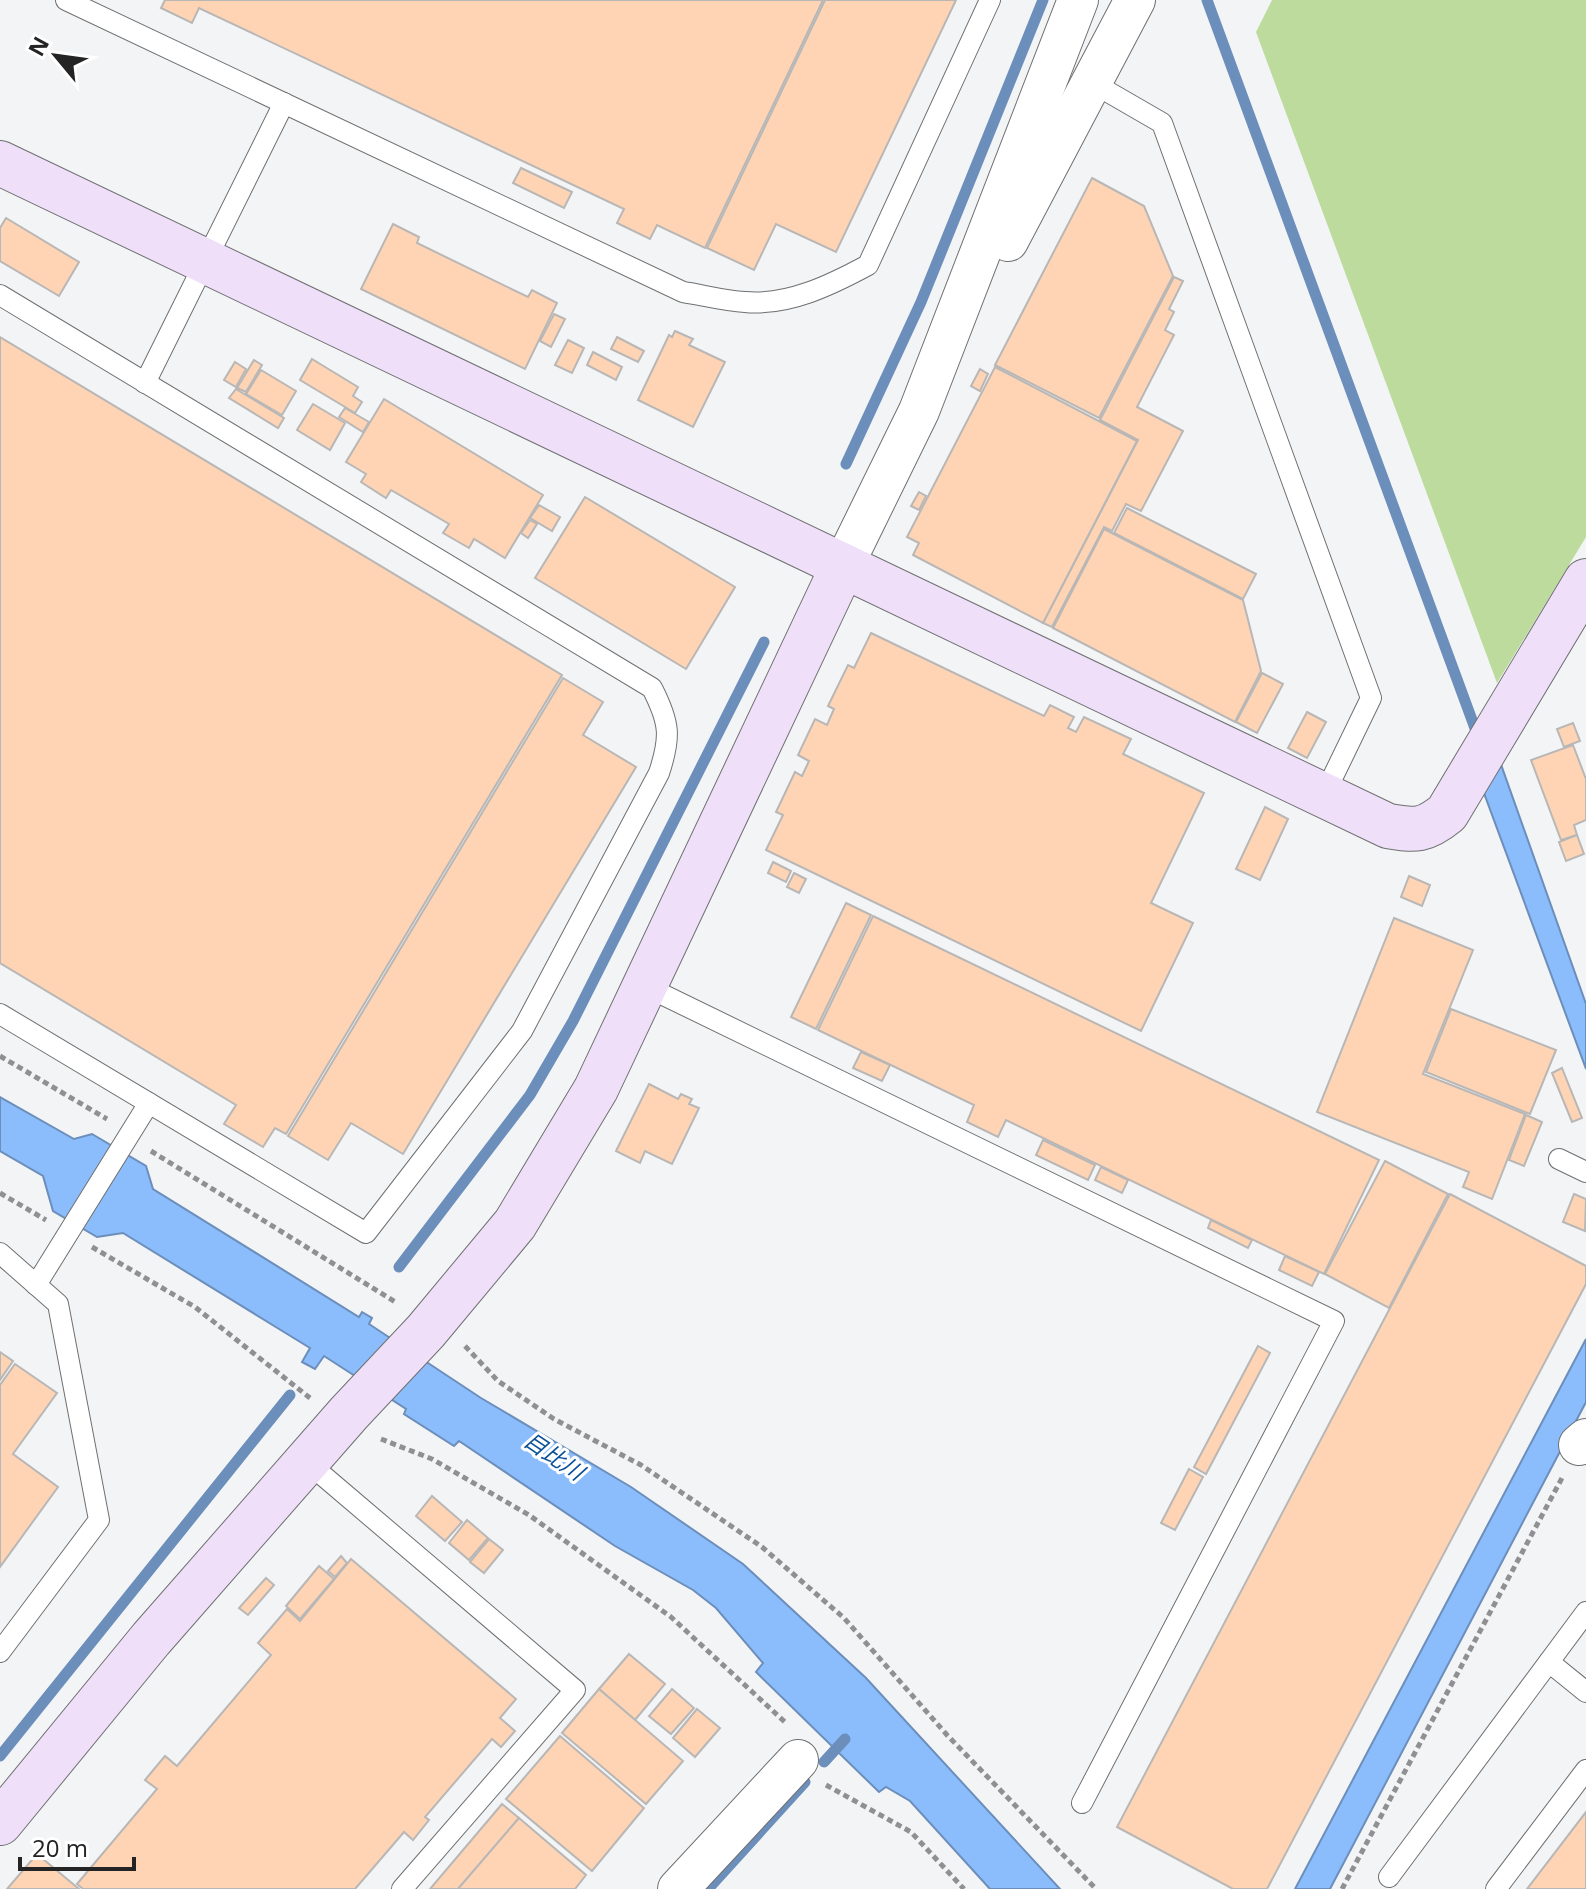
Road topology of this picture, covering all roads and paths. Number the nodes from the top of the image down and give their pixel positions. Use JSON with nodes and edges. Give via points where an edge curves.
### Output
{"nodes":[{"id":1,"x":66,"y":0,"type":"edge"},
{"id":2,"x":990,"y":0,"type":"edge"},
{"id":3,"x":1078,"y":0,"type":"edge"},
{"id":4,"x":1135,"y":0,"type":"edge"},
{"id":5,"x":1091,"y":82,"type":"junction"},
{"id":6,"x":284,"y":103,"type":"junction"},
{"id":7,"x":0,"y":163,"type":"edge"},
{"id":8,"x":207,"y":261,"type":"junction"},
{"id":9,"x":0,"y":295,"type":"edge"},
{"id":10,"x":145,"y":383,"type":"junction"},
{"id":11,"x":919,"y":411,"type":"junction"},
{"id":12,"x":843,"y":566,"type":"junction"},
{"id":13,"x":1586,"y":581,"type":"edge"},
{"id":14,"x":1324,"y":795,"type":"junction"},
{"id":15,"x":645,"y":986,"type":"junction"},
{"id":16,"x":0,"y":1014,"type":"edge"},
{"id":17,"x":0,"y":1056,"type":"edge"},
{"id":18,"x":149,"y":1103,"type":"junction"},
{"id":19,"x":127,"y":1138,"type":"junction"},
{"id":20,"x":1559,"y":1159,"type":"dead end"},
{"id":21,"x":1586,"y":1172,"type":"edge"},
{"id":22,"x":0,"y":1193,"type":"edge"},
{"id":23,"x":70,"y":1230,"type":"junction"},
{"id":24,"x":0,"y":1253,"type":"edge"},
{"id":25,"x":36,"y":1285,"type":"junction"},
{"id":26,"x":432,"y":1324,"type":"junction"},
{"id":27,"x":345,"y":1418,"type":"junction"},
{"id":28,"x":1583,"y":1442,"type":"edge"},
{"id":29,"x":307,"y":1462,"type":"junction"},
{"id":30,"x":1586,"y":1612,"type":"edge"},
{"id":31,"x":0,"y":1652,"type":"edge"},
{"id":32,"x":1549,"y":1662,"type":"junction"},
{"id":33,"x":1586,"y":1692,"type":"edge"},
{"id":34,"x":798,"y":1760,"type":"junction"},
{"id":35,"x":1586,"y":1770,"type":"edge"},
{"id":36,"x":1082,"y":1803,"type":"dead end"},
{"id":37,"x":0,"y":1823,"type":"edge"},
{"id":38,"x":1389,"y":1877,"type":"dead end"},
{"id":39,"x":402,"y":1889,"type":"edge"},
{"id":40,"x":678,"y":1889,"type":"edge"},
{"id":41,"x":964,"y":1889,"type":"edge"},
{"id":42,"x":1096,"y":1889,"type":"edge"},
{"id":43,"x":1342,"y":1889,"type":"edge"},
{"id":44,"x":1496,"y":1889,"type":"edge"}],
"edges":[{"from":1,"to":6,"type":"lane"},
{"from":2,"to":6,"type":"lane","via":[[868,265],[795,297],[747,303],[683,292]]},
{"from":3,"to":11,"type":"street"},
{"from":4,"to":5,"type":"street"},
{"from":5,"to":11,"type":"street"},
{"from":5,"to":14,"type":"lane","via":[[1162,123],[1371,698]]},
{"from":6,"to":8,"type":"lane"},
{"from":7,"to":8,"type":"street"},
{"from":8,"to":10,"type":"lane"},
{"from":8,"to":12,"type":"street"},
{"from":9,"to":10,"type":"lane"},
{"from":10,"to":18,"type":"lane","via":[[652,688],[663,710],[669,744],[659,773],[522,1031],[366,1233]]},
{"from":11,"to":12,"type":"street"},
{"from":12,"to":14,"type":"street"},
{"from":12,"to":15,"type":"street"},
{"from":13,"to":14,"type":"street","via":[[1447,813],[1434,824],[1415,831],[1388,826]]},
{"from":15,"to":26,"type":"street","via":[[554,1163],[515,1224]]},
{"from":15,"to":36,"type":"lane","via":[[1334,1321]]},
{"from":16,"to":18,"type":"lane"},
{"from":17,"to":19,"type":"path","via":[[95,1111]]},
{"from":18,"to":19,"type":"lane"},
{"from":19,"to":23,"type":"lane"},
{"from":19,"to":26,"type":"path"},
{"from":20,"to":21,"type":"lane"},
{"from":22,"to":23,"type":"path"},
{"from":23,"to":25,"type":"lane"},
{"from":23,"to":27,"type":"path","via":[[195,1307]]},
{"from":24,"to":25,"type":"lane"},
{"from":25,"to":31,"type":"lane","via":[[58,1304],[99,1520]]},
{"from":26,"to":27,"type":"street"},
{"from":26,"to":42,"type":"path","via":[[498,1381],[554,1419],[641,1465],[762,1547],[844,1618],[947,1735]]},
{"from":27,"to":29,"type":"street"},
{"from":27,"to":34,"type":"path","via":[[432,1459],[529,1515],[671,1617],[791,1728]]},
{"from":28,"to":43,"type":"path"},
{"from":29,"to":37,"type":"street","via":[[151,1639]]},
{"from":29,"to":39,"type":"lane","via":[[575,1690]]},
{"from":30,"to":32,"type":"lane"},
{"from":32,"to":33,"type":"lane"},
{"from":32,"to":38,"type":"lane"},
{"from":34,"to":40,"type":"street"},
{"from":34,"to":41,"type":"path","via":[[824,1784],[911,1832]]},
{"from":35,"to":44,"type":"lane"}]}
